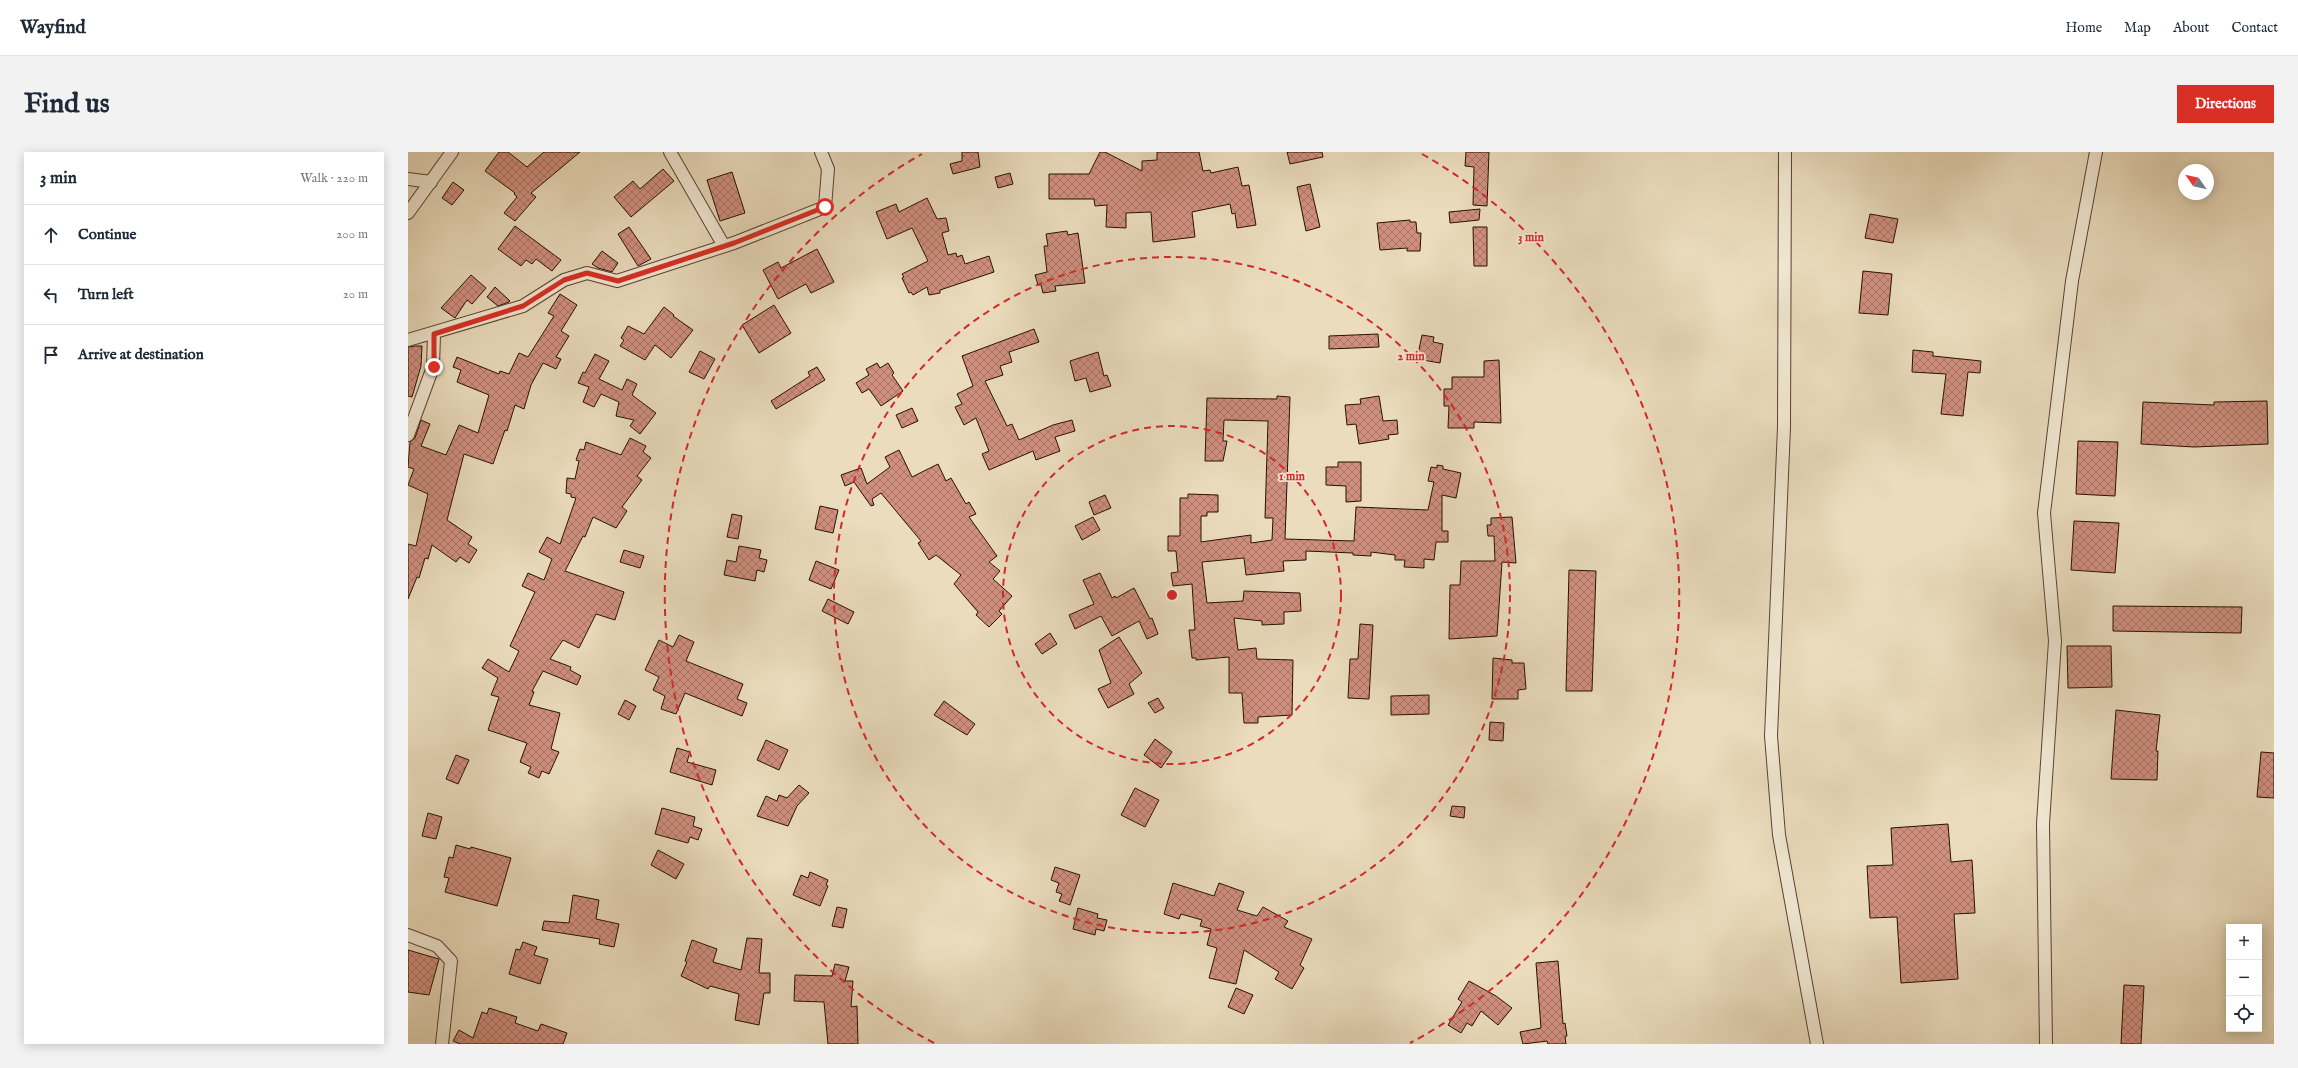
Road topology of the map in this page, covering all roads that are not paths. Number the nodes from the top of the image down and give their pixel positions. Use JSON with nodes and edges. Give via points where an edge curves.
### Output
{"nodes":[{"id":1,"x":452,"y":152,"type":"edge"},
{"id":2,"x":670,"y":152,"type":"edge"},
{"id":3,"x":821,"y":152,"type":"edge"},
{"id":4,"x":1785,"y":152,"type":"edge"},
{"id":5,"x":2096,"y":152,"type":"edge"},
{"id":6,"x":408,"y":179,"type":"edge"},
{"id":7,"x":431,"y":182,"type":"junction"},
{"id":8,"x":408,"y":213,"type":"edge"},
{"id":9,"x":724,"y":246,"type":"junction"},
{"id":10,"x":434,"y":334,"type":"junction"},
{"id":11,"x":408,"y":340,"type":"edge"},
{"id":12,"x":408,"y":435,"type":"edge"},
{"id":13,"x":408,"y":935,"type":"edge"},
{"id":14,"x":442,"y":1044,"type":"edge"},
{"id":15,"x":1818,"y":1044,"type":"edge"},
{"id":16,"x":2046,"y":1044,"type":"edge"}],
"edges":[{"from":1,"to":7,"type":"street"},
{"from":2,"to":9,"type":"street"},
{"from":3,"to":9,"type":"street","via":[[828,169],[825,207]]},
{"from":4,"to":15,"type":"street","via":[[1784,427],[1771,736],[1779,835]]},
{"from":5,"to":16,"type":"street","via":[[2072,281],[2044,513],[2055,641],[2042,824]]},
{"from":6,"to":7,"type":"street"},
{"from":7,"to":8,"type":"street"},
{"from":9,"to":10,"type":"street","via":[[618,281],[587,273],[580,275],[564,280],[523,306]]},
{"from":10,"to":11,"type":"street"},
{"from":10,"to":12,"type":"street","via":[[434,367]]},
{"from":13,"to":14,"type":"street","via":[[437,946],[451,961]]}]}
